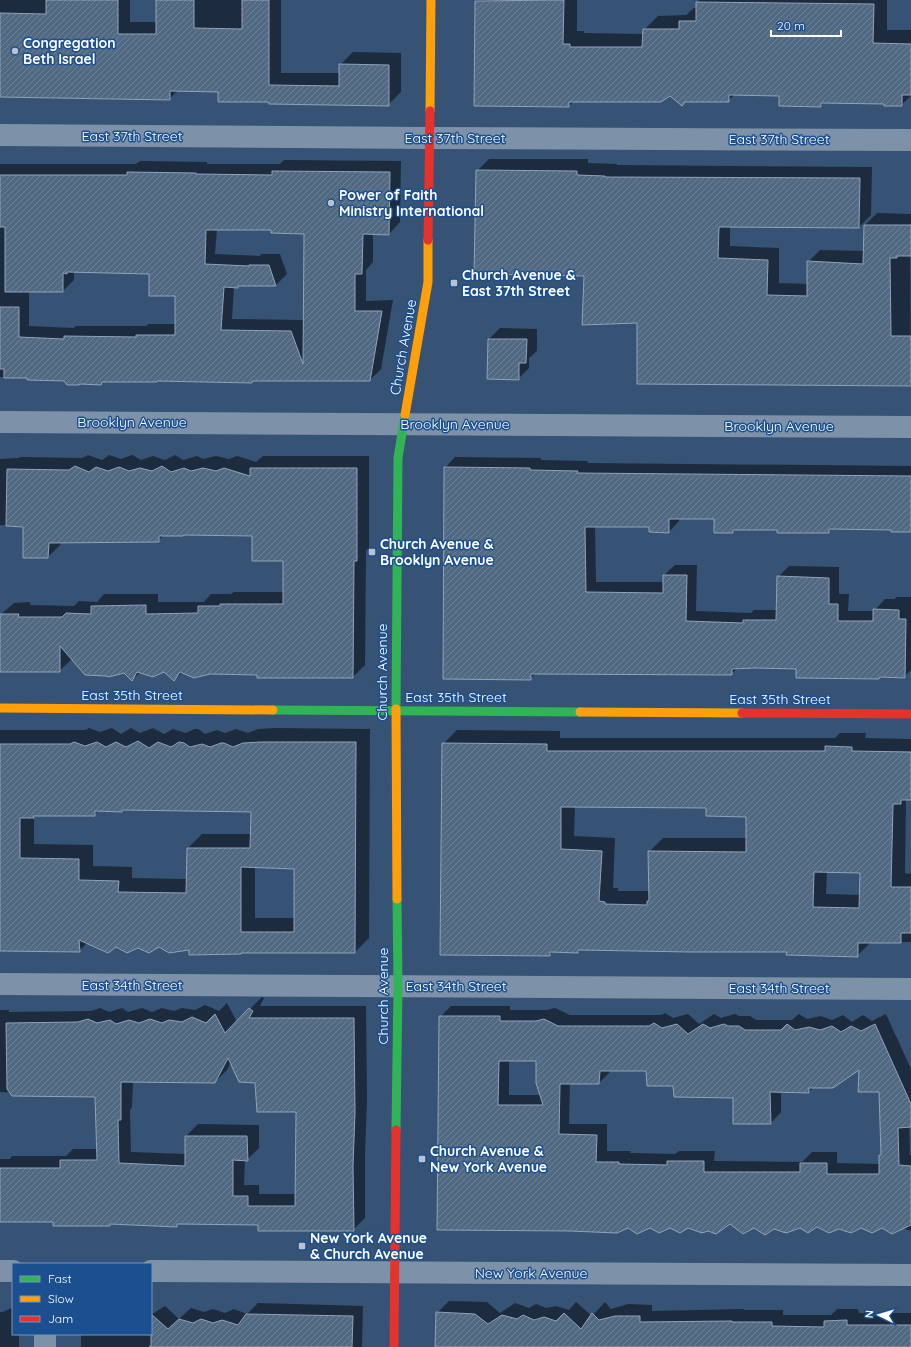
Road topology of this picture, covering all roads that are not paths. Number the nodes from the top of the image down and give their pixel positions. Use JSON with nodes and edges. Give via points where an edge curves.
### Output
{"nodes":[{"id":1,"x":431,"y":0,"type":"edge"},
{"id":2,"x":0,"y":135,"type":"edge"},
{"id":3,"x":429,"y":138,"type":"junction"},
{"id":4,"x":911,"y":140,"type":"edge"},
{"id":5,"x":0,"y":422,"type":"edge"},
{"id":6,"x":404,"y":424,"type":"junction"},
{"id":7,"x":911,"y":427,"type":"edge"},
{"id":8,"x":0,"y":708,"type":"edge"},
{"id":9,"x":396,"y":710,"type":"junction"},
{"id":10,"x":911,"y":714,"type":"edge"},
{"id":11,"x":0,"y":984,"type":"edge"},
{"id":12,"x":398,"y":986,"type":"junction"},
{"id":13,"x":911,"y":989,"type":"edge"},
{"id":14,"x":0,"y":1271,"type":"edge"},
{"id":15,"x":12,"y":1271,"type":"edge"},
{"id":16,"x":152,"y":1271,"type":"edge"},
{"id":17,"x":395,"y":1272,"type":"junction"},
{"id":18,"x":911,"y":1275,"type":"edge"},
{"id":19,"x":45,"y":1335,"type":"edge"},
{"id":20,"x":45,"y":1347,"type":"edge"},
{"id":21,"x":394,"y":1347,"type":"edge"}],
"edges":[{"from":1,"to":3,"type":"main road","name":"Church Avenue"},
{"from":2,"to":3,"type":"street","name":"East 37th Street"},
{"from":3,"to":4,"type":"street","name":"East 37th Street"},
{"from":3,"to":6,"type":"main road","name":"Church Avenue","via":[[428,282]]},
{"from":5,"to":6,"type":"street","name":"Brooklyn Avenue"},
{"from":6,"to":7,"type":"street","name":"Brooklyn Avenue"},
{"from":6,"to":9,"type":"main road","name":"Church Avenue","via":[[398,458]]},
{"from":8,"to":9,"type":"main road","name":"East 35th Street"},
{"from":9,"to":10,"type":"main road","name":"East 35th Street"},
{"from":9,"to":12,"type":"main road","name":"Church Avenue"},
{"from":11,"to":12,"type":"street","name":"East 34th Street"},
{"from":12,"to":13,"type":"street","name":"East 34th Street"},
{"from":12,"to":17,"type":"main road","name":"Church Avenue"},
{"from":14,"to":15,"type":"street"},
{"from":16,"to":17,"type":"street","name":"New York Avenue"},
{"from":17,"to":18,"type":"street","name":"New York Avenue"},
{"from":17,"to":21,"type":"main road","name":"Church Avenue"},
{"from":19,"to":20,"type":"street"}]}
